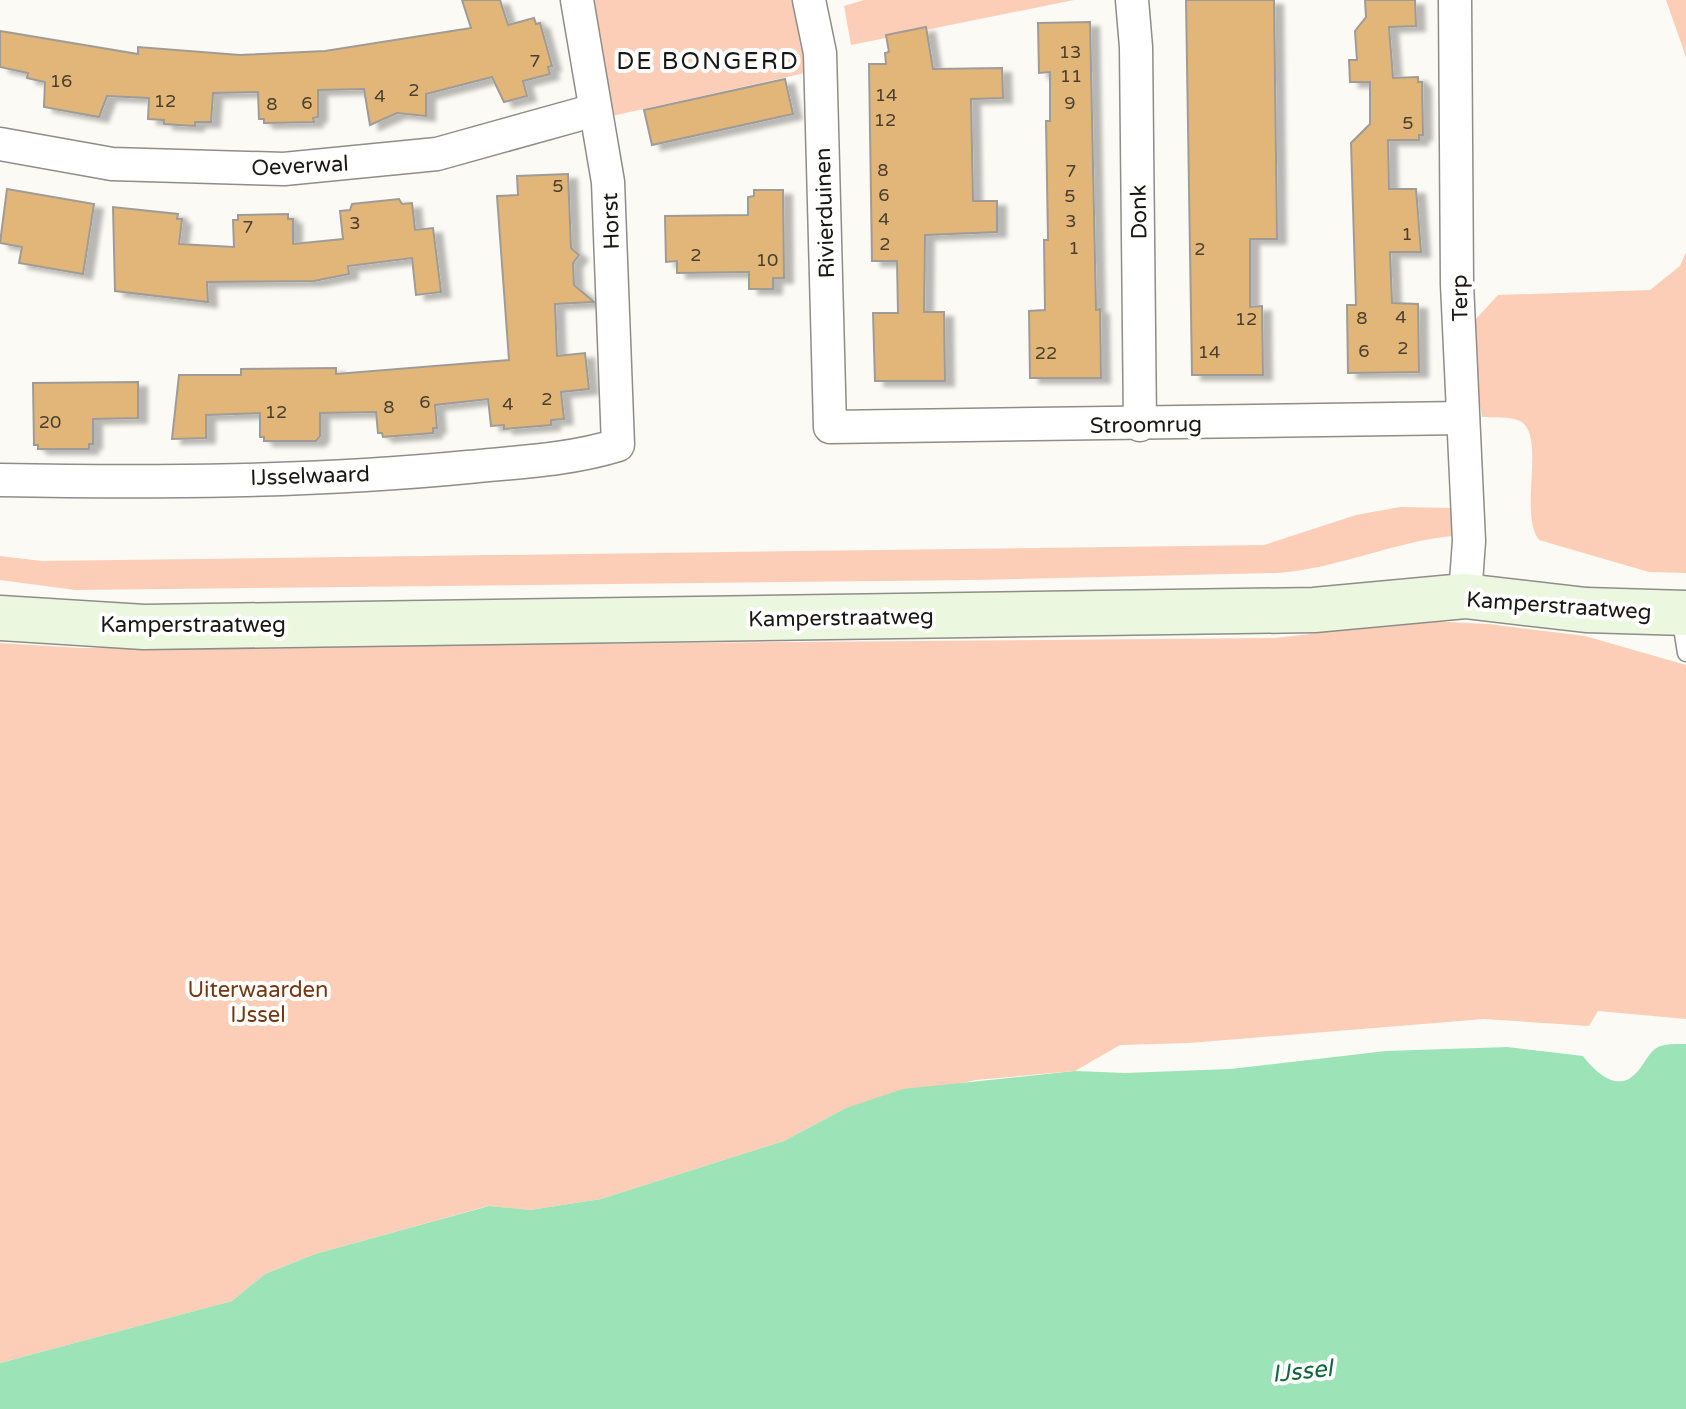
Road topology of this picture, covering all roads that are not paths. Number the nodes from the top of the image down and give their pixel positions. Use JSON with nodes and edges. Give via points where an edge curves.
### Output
{"nodes":[{"id":1,"x":577,"y":0,"type":"edge"},
{"id":2,"x":809,"y":0,"type":"edge"},
{"id":3,"x":1132,"y":0,"type":"edge"},
{"id":4,"x":1455,"y":0,"type":"edge"},
{"id":5,"x":595,"y":110,"type":"junction"},
{"id":6,"x":0,"y":144,"type":"edge"},
{"id":7,"x":1463,"y":418,"type":"junction"},
{"id":8,"x":1140,"y":425,"type":"junction"},
{"id":9,"x":830,"y":427,"type":"joint"},
{"id":10,"x":618,"y":445,"type":"joint"},
{"id":11,"x":0,"y":480,"type":"edge"},
{"id":12,"x":1465,"y":596,"type":"junction"},
{"id":13,"x":0,"y":618,"type":"edge"},
{"id":14,"x":1684,"y":626,"type":"edge"}],
"edges":[{"from":1,"to":5,"type":"street","name":"Horst"},
{"from":2,"to":9,"type":"street","name":"Rivierduinen","via":[[820,53]]},
{"from":3,"to":8,"type":"street","name":"Donk"},
{"from":4,"to":7,"type":"street","name":"Terp"},
{"from":5,"to":6,"type":"street","name":"Oeverwal","via":[[437,154],[284,169],[112,164]]},
{"from":5,"to":10,"type":"street","name":"Horst","via":[[608,182]]},
{"from":7,"to":8,"type":"street","name":"Stroomrug"},
{"from":7,"to":12,"type":"street","name":"Terp","via":[[1469,541]]},
{"from":8,"to":9,"type":"street","name":"Stroomrug"},
{"from":10,"to":11,"type":"street","name":"IJsselwaard","via":[[588,455],[412,472]]},
{"from":12,"to":13,"type":"main road","name":"Kamperstraatweg","via":[[1282,611],[144,627]]},
{"from":12,"to":14,"type":"main road","name":"Kamperstraatweg"}]}
